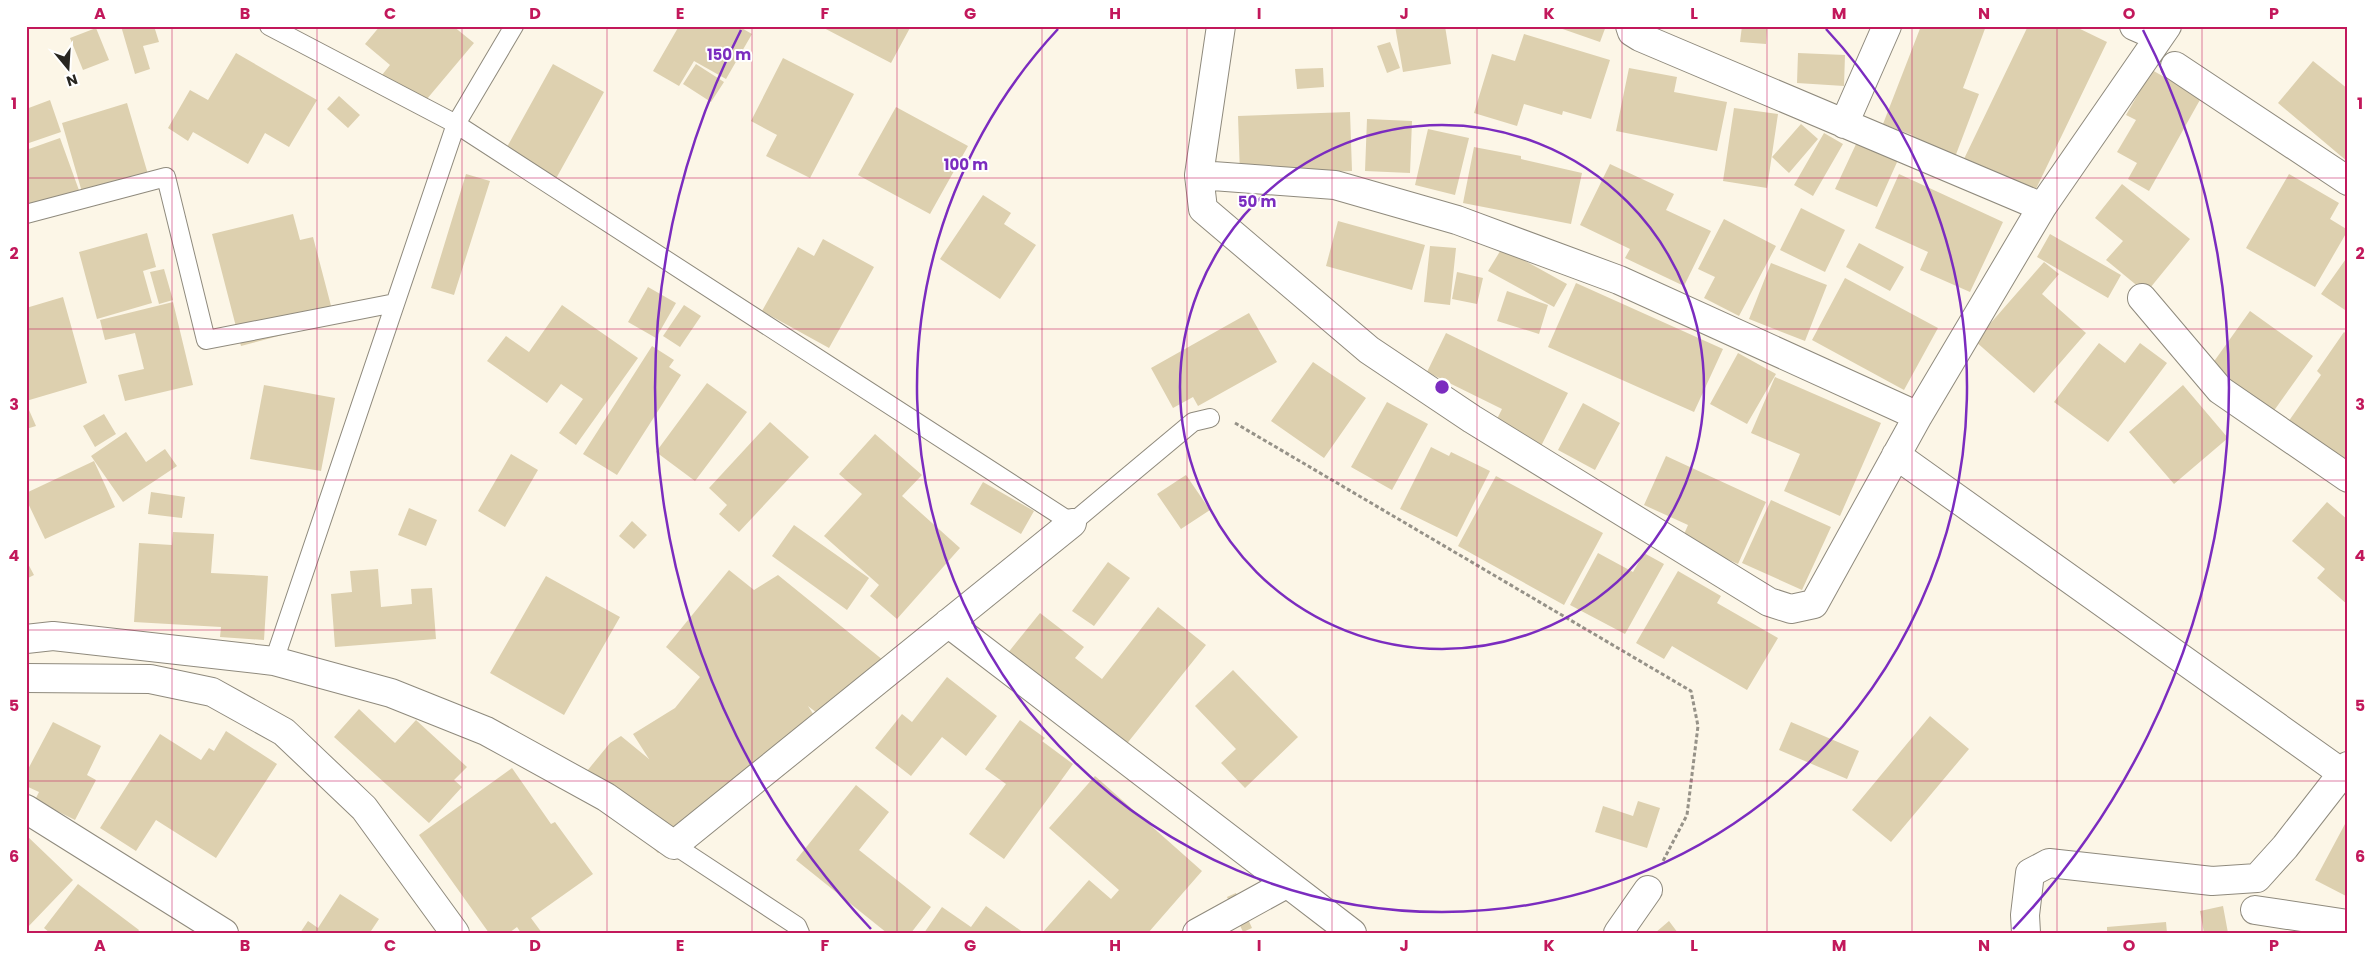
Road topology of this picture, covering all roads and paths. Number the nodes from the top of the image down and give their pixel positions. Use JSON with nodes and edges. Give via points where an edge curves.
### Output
{"nodes":[{"id":1,"x":269,"y":26,"type":"edge"},
{"id":2,"x":514,"y":26,"type":"edge"},
{"id":3,"x":1221,"y":26,"type":"edge"},
{"id":4,"x":1630,"y":26,"type":"edge"},
{"id":5,"x":1887,"y":26,"type":"edge"},
{"id":6,"x":2134,"y":26,"type":"edge"},
{"id":7,"x":2163,"y":32,"type":"edge"},
{"id":8,"x":2175,"y":66,"type":"dead end"},
{"id":9,"x":456,"y":124,"type":"junction"},
{"id":10,"x":1844,"y":124,"type":"junction"},
{"id":11,"x":1199,"y":175,"type":"junction"},
{"id":12,"x":2348,"y":182,"type":"edge"},
{"id":13,"x":2042,"y":207,"type":"junction"},
{"id":14,"x":26,"y":214,"type":"edge"},
{"id":15,"x":2142,"y":298,"type":"dead end"},
{"id":16,"x":395,"y":303,"type":"junction"},
{"id":17,"x":1918,"y":416,"type":"junction"},
{"id":18,"x":1210,"y":418,"type":"joint"},
{"id":19,"x":1896,"y":455,"type":"junction"},
{"id":20,"x":2348,"y":478,"type":"edge"},
{"id":21,"x":1072,"y":523,"type":"junction"},
{"id":22,"x":948,"y":623,"type":"junction"},
{"id":23,"x":26,"y":639,"type":"edge"},
{"id":24,"x":274,"y":661,"type":"junction"},
{"id":25,"x":26,"y":678,"type":"edge"},
{"id":26,"x":2345,"y":770,"type":"edge"},
{"id":27,"x":26,"y":809,"type":"edge"},
{"id":28,"x":674,"y":846,"type":"junction"},
{"id":29,"x":1286,"y":884,"type":"junction"},
{"id":30,"x":1648,"y":890,"type":"joint"},
{"id":31,"x":2254,"y":910,"type":"dead end"},
{"id":32,"x":2348,"y":924,"type":"edge"},
{"id":33,"x":802,"y":931,"type":"edge"},
{"id":34,"x":224,"y":933,"type":"edge"},
{"id":35,"x":455,"y":933,"type":"edge"},
{"id":36,"x":1197,"y":933,"type":"edge"},
{"id":37,"x":1352,"y":933,"type":"edge"},
{"id":38,"x":1618,"y":933,"type":"edge"},
{"id":39,"x":2026,"y":933,"type":"edge"}],
"edges":[{"from":1,"to":9,"type":"lane"},
{"from":2,"to":9,"type":"lane"},
{"from":3,"to":11,"type":"street"},
{"from":4,"to":10,"type":"street","via":[[1632,32],[1640,37]]},
{"from":5,"to":10,"type":"street"},
{"from":6,"to":7,"type":"street"},
{"from":7,"to":13,"type":"street"},
{"from":8,"to":12,"type":"street"},
{"from":9,"to":16,"type":"lane"},
{"from":9,"to":21,"type":"lane"},
{"from":10,"to":13,"type":"street"},
{"from":11,"to":17,"type":"street","via":[[1335,185],[1457,220],[1619,280]]},
{"from":11,"to":19,"type":"street","via":[[1203,209],[1369,350],[1472,419],[1769,602],[1791,609],[1814,604]]},
{"from":13,"to":17,"type":"street"},
{"from":14,"to":16,"type":"lane","via":[[166,177],[206,340]]},
{"from":15,"to":20,"type":"street","via":[[2220,390]]},
{"from":16,"to":24,"type":"lane"},
{"from":17,"to":19,"type":"street"},
{"from":18,"to":21,"type":"lane","via":[[1192,422]]},
{"from":18,"to":30,"type":"path","via":[[1240,425],[1691,691],[1698,726],[1687,815]]},
{"from":19,"to":26,"type":"street"},
{"from":21,"to":22,"type":"street"},
{"from":22,"to":28,"type":"street"},
{"from":22,"to":29,"type":"street"},
{"from":23,"to":24,"type":"street","via":[[53,636]]},
{"from":24,"to":28,"type":"street","via":[[391,693],[486,731],[606,797]]},
{"from":25,"to":35,"type":"street","via":[[150,679],[212,692],[284,732],[364,808]]},
{"from":26,"to":39,"type":"street","via":[[2257,878],[2212,881],[2049,863],[2030,873]]},
{"from":27,"to":34,"type":"street"},
{"from":28,"to":33,"type":"lane"},
{"from":29,"to":36,"type":"street"},
{"from":29,"to":37,"type":"street"},
{"from":30,"to":38,"type":"street"},
{"from":31,"to":32,"type":"street"}]}
